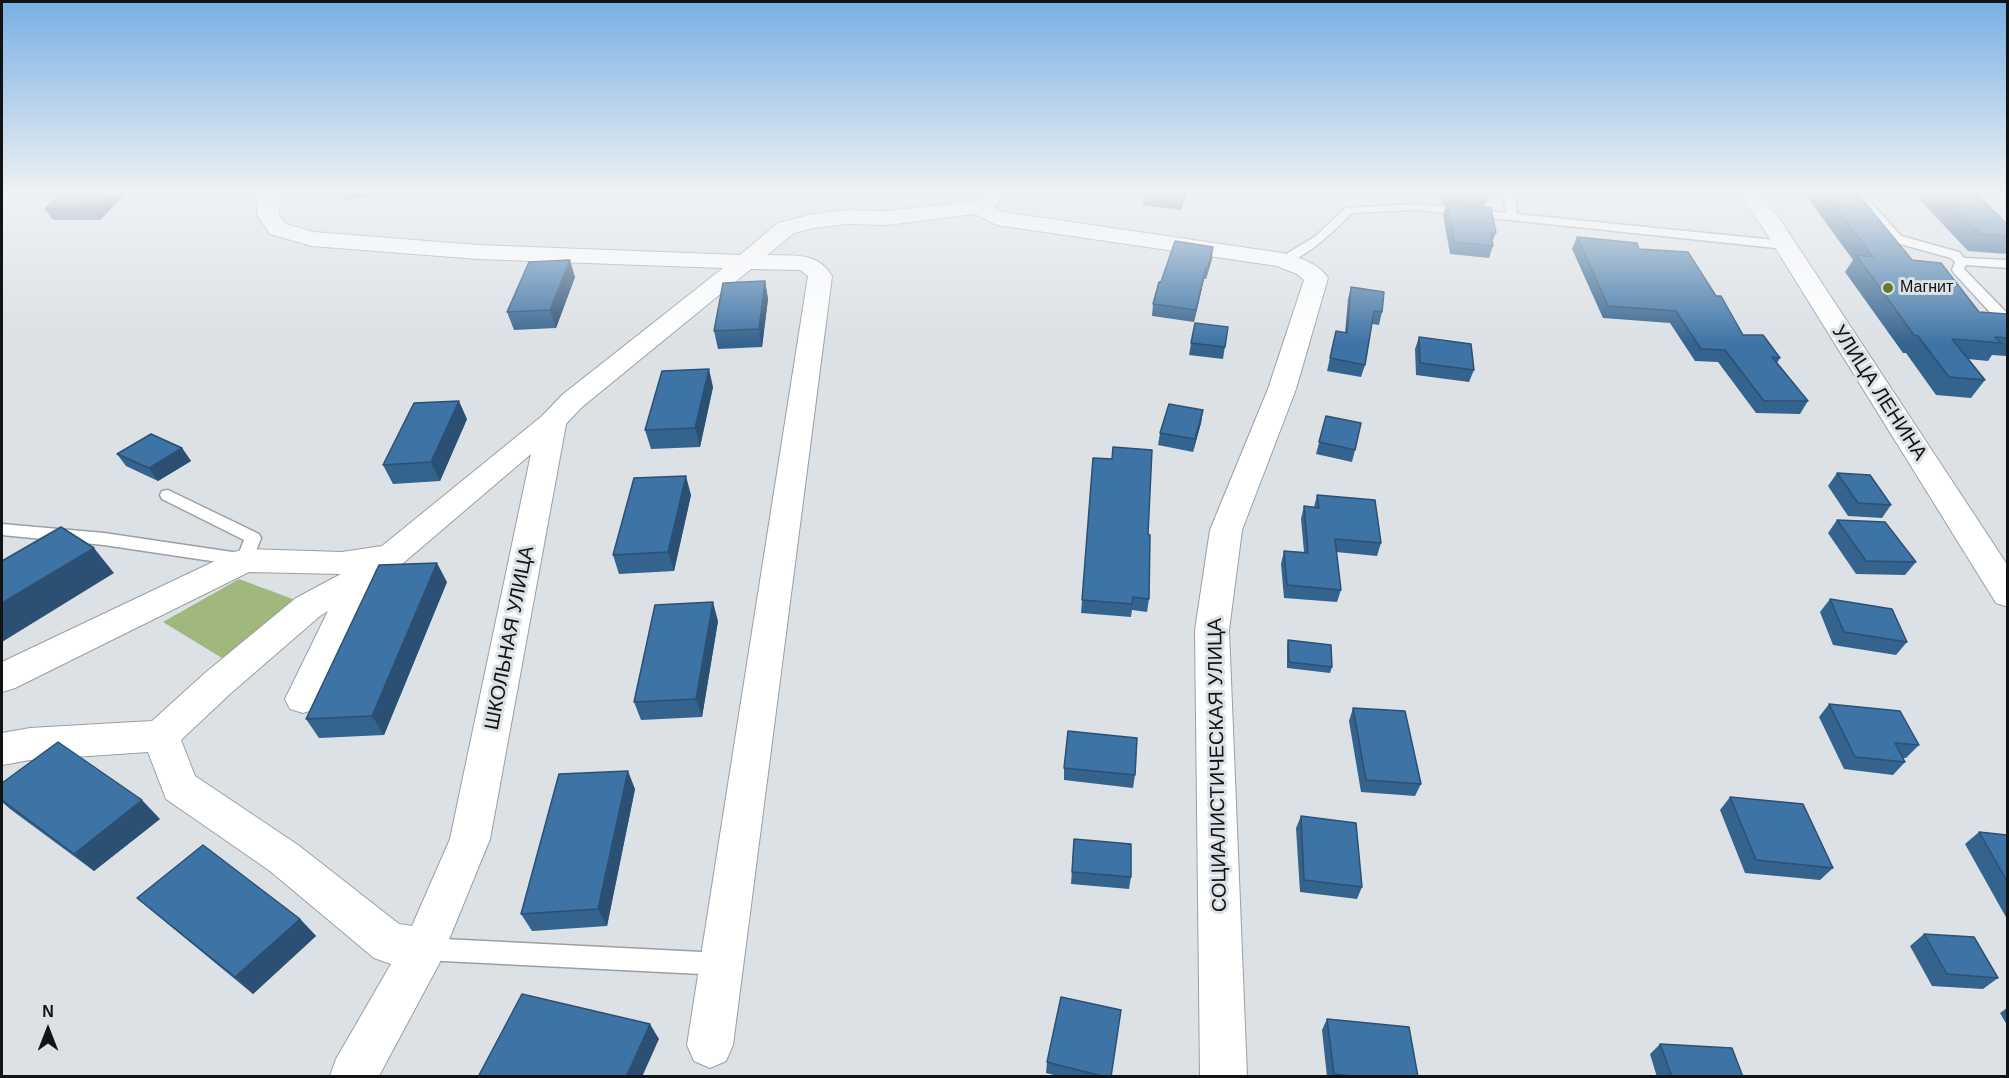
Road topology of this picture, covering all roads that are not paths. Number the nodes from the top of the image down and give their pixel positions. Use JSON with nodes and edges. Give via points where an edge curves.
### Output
{"nodes":[{"id":1,"x":367,"y":243,"type":"edge"},
{"id":2,"x":768,"y":243,"type":"edge"},
{"id":3,"x":1178,"y":243,"type":"edge"},
{"id":4,"x":1312,"y":243,"type":"edge"},
{"id":5,"x":1769,"y":243,"type":"edge"},
{"id":6,"x":1913,"y":243,"type":"edge"},
{"id":7,"x":1785,"y":245,"type":"joint"},
{"id":8,"x":1282,"y":260,"type":"junction"},
{"id":9,"x":1961,"y":261,"type":"junction"},
{"id":10,"x":745,"y":262,"type":"junction"},
{"id":11,"x":2007,"y":264,"type":"edge"},
{"id":12,"x":2007,"y":318,"type":"edge"},
{"id":13,"x":552,"y":422,"type":"junction"},
{"id":14,"x":168,"y":495,"type":"dead end"},
{"id":15,"x":2,"y":530,"type":"edge"},
{"id":16,"x":245,"y":560,"type":"junction"},
{"id":17,"x":368,"y":569,"type":"junction"},
{"id":18,"x":2007,"y":594,"type":"edge"},
{"id":19,"x":2,"y":678,"type":"edge"},
{"id":20,"x":303,"y":699,"type":"dead end"},
{"id":21,"x":161,"y":736,"type":"junction"},
{"id":22,"x":2,"y":749,"type":"edge"},
{"id":23,"x":424,"y":949,"type":"junction"},
{"id":24,"x":721,"y":964,"type":"junction"},
{"id":25,"x":710,"y":1045,"type":"dead end"},
{"id":26,"x":353,"y":1077,"type":"edge"},
{"id":27,"x":1224,"y":1077,"type":"edge"}],
"edges":[{"from":1,"to":10,"type":"street","via":[[478,252]]},
{"from":2,"to":10,"type":"street"},
{"from":3,"to":8,"type":"street","name":"СОЦИАЛИСТИЧЕСКАЯ УЛИЦА"},
{"from":4,"to":8,"type":"lane"},
{"from":5,"to":7,"type":"lane"},
{"from":6,"to":9,"type":"lane","via":[[1955,255]]},
{"from":7,"to":18,"type":"main road","name":"УЛИЦА ЛЕНИНА"},
{"from":8,"to":27,"type":"street","name":"СОЦИАЛИСТИЧЕСКАЯ УЛИЦА","via":[[1316,278],[1282,390],[1226,530],[1212,630]]},
{"from":9,"to":11,"type":"lane"},
{"from":9,"to":12,"type":"lane","via":[[1958,270]]},
{"from":10,"to":13,"type":"street","via":[[572,401]]},
{"from":10,"to":24,"type":"street","via":[[804,263],[820,276]]},
{"from":13,"to":17,"type":"street","via":[[391,556]]},
{"from":13,"to":23,"type":"street","name":"ШКОЛЬНАЯ УЛИЦА","via":[[470,840]]},
{"from":14,"to":16,"type":"lane","via":[[253,538]]},
{"from":15,"to":16,"type":"lane","via":[[104,539]]},
{"from":16,"to":17,"type":"street","via":[[342,563]]},
{"from":16,"to":19,"type":"street"},
{"from":17,"to":20,"type":"street"},
{"from":17,"to":21,"type":"street","via":[[308,607]]},
{"from":21,"to":22,"type":"street"},
{"from":21,"to":23,"type":"street","via":[[180,787],[284,858],[389,943]]},
{"from":23,"to":24,"type":"lane"},
{"from":23,"to":26,"type":"street","name":"ШКОЛЬНАЯ УЛИЦА"},
{"from":24,"to":25,"type":"street"}]}
